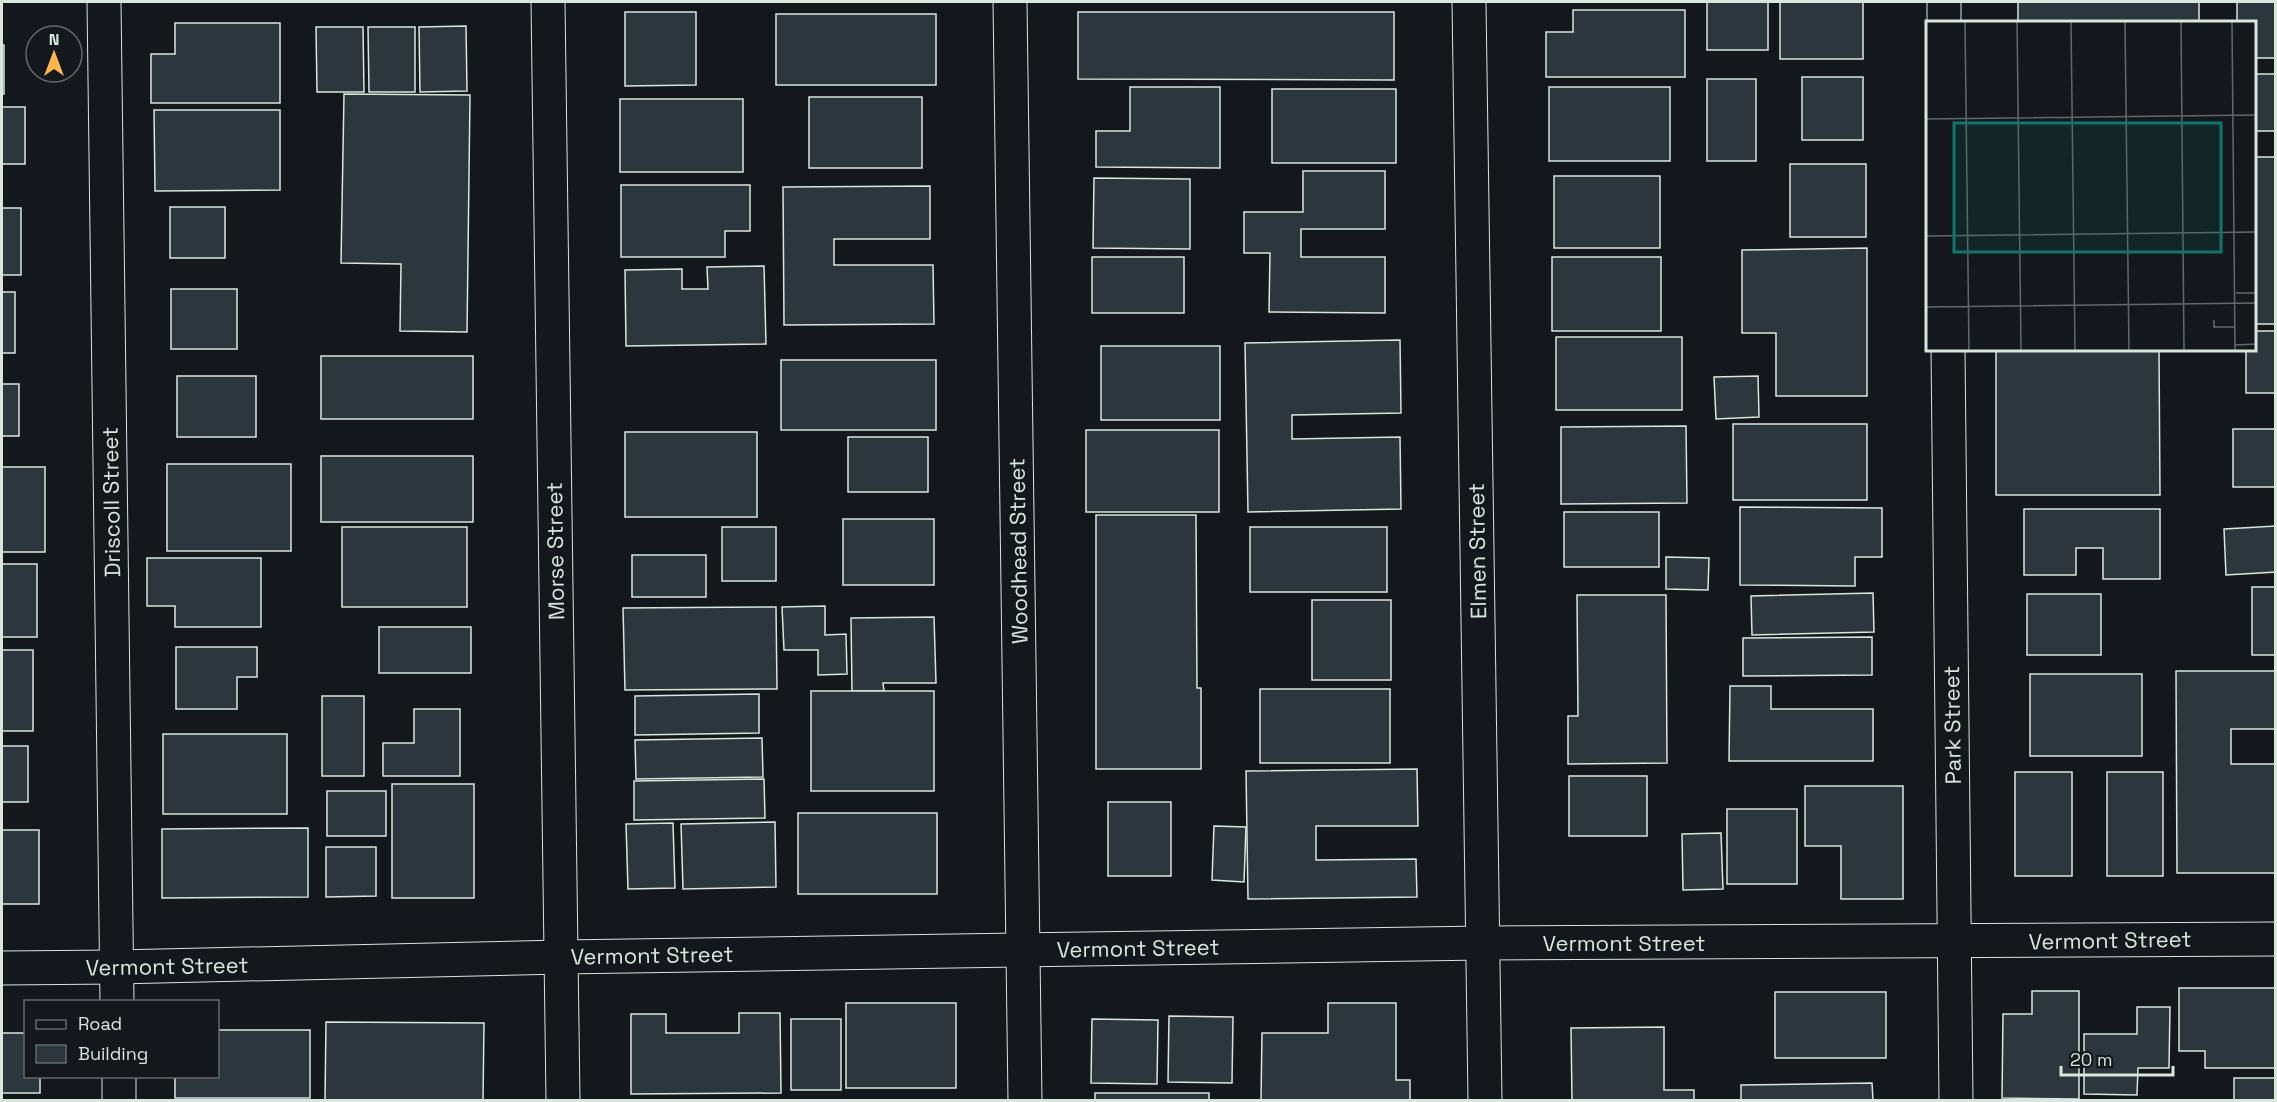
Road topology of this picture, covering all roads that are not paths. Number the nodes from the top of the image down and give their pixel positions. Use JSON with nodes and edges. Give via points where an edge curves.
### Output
{"nodes":[{"id":1,"x":104,"y":2,"type":"edge"},
{"id":2,"x":548,"y":2,"type":"edge"},
{"id":3,"x":1010,"y":2,"type":"edge"},
{"id":4,"x":1469,"y":2,"type":"edge"},
{"id":5,"x":1944,"y":2,"type":"edge"},
{"id":6,"x":1944,"y":21,"type":"edge"},
{"id":7,"x":1948,"y":351,"type":"edge"},
{"id":8,"x":2276,"y":939,"type":"edge"},
{"id":9,"x":1954,"y":942,"type":"junction"},
{"id":10,"x":1483,"y":943,"type":"junction"},
{"id":11,"x":1023,"y":950,"type":"junction"},
{"id":12,"x":561,"y":957,"type":"junction"},
{"id":13,"x":117,"y":967,"type":"junction"},
{"id":14,"x":2,"y":968,"type":"edge"},
{"id":15,"x":117,"y":1000,"type":"edge"},
{"id":16,"x":118,"y":1078,"type":"edge"},
{"id":17,"x":119,"y":1101,"type":"edge"},
{"id":18,"x":563,"y":1101,"type":"edge"},
{"id":19,"x":1025,"y":1101,"type":"edge"},
{"id":20,"x":1485,"y":1101,"type":"edge"},
{"id":21,"x":1956,"y":1101,"type":"edge"}],
"edges":[{"from":1,"to":13,"type":"street","name":"Driscoll Street"},
{"from":2,"to":12,"type":"street","name":"Morse Street"},
{"from":3,"to":11,"type":"street","name":"Woodhead Street"},
{"from":4,"to":10,"type":"street","name":"Elmen Street"},
{"from":5,"to":6,"type":"street"},
{"from":7,"to":9,"type":"street","name":"Park Street"},
{"from":8,"to":9,"type":"street","name":"Vermont Street"},
{"from":9,"to":10,"type":"street","name":"Vermont Street"},
{"from":9,"to":21,"type":"street","name":"Park Street"},
{"from":10,"to":11,"type":"street","name":"Vermont Street"},
{"from":10,"to":20,"type":"street","name":"Elmen Street"},
{"from":11,"to":12,"type":"street","name":"Vermont Street"},
{"from":11,"to":19,"type":"street","name":"Woodhead Street"},
{"from":12,"to":13,"type":"street","name":"Vermont Street"},
{"from":12,"to":18,"type":"street","name":"Morse Street"},
{"from":13,"to":14,"type":"street","name":"Vermont Street"},
{"from":13,"to":15,"type":"street","name":"Driscoll Street"},
{"from":16,"to":17,"type":"street"}]}
